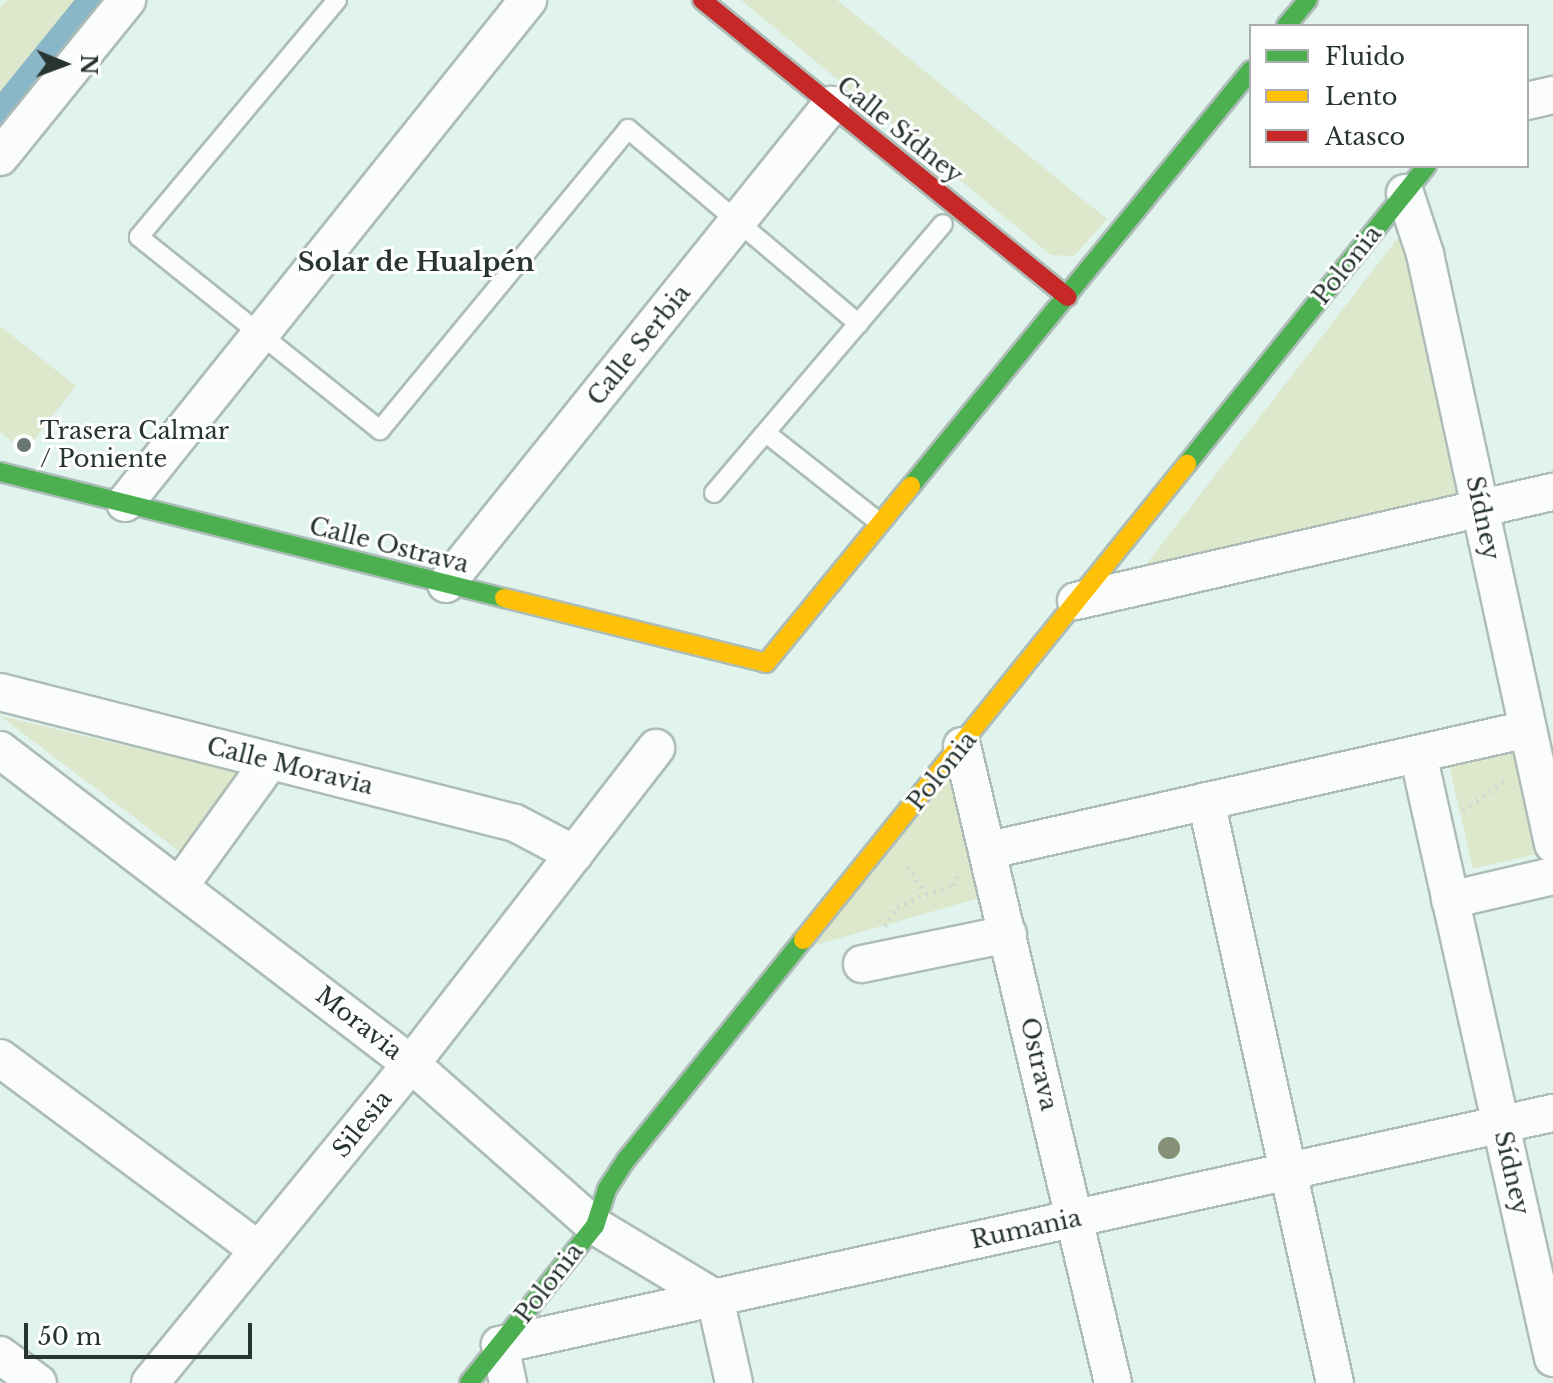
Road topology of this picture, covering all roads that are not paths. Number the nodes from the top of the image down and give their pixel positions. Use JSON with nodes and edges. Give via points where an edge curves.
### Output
{"nodes":[{"id":1,"x":127,"y":0,"type":"edge"},
{"id":2,"x":337,"y":0,"type":"edge"},
{"id":3,"x":528,"y":0,"type":"edge"},
{"id":4,"x":702,"y":0,"type":"edge"},
{"id":5,"x":1308,"y":0,"type":"edge"},
{"id":6,"x":1288,"y":24,"type":"edge"},
{"id":7,"x":1249,"y":72,"type":"edge"},
{"id":8,"x":1553,"y":95,"type":"edge"},
{"id":9,"x":1529,"y":101,"type":"edge"},
{"id":10,"x":831,"y":105,"type":"junction"},
{"id":11,"x":0,"y":157,"type":"edge"},
{"id":12,"x":1416,"y":180,"type":"edge"},
{"id":13,"x":736,"y":223,"type":"junction"},
{"id":14,"x":943,"y":224,"type":"dead end"},
{"id":15,"x":1067,"y":297,"type":"junction"},
{"id":16,"x":859,"y":324,"type":"junction"},
{"id":17,"x":259,"y":336,"type":"junction"},
{"id":18,"x":766,"y":433,"type":"junction"},
{"id":19,"x":0,"y":472,"type":"edge"},
{"id":20,"x":1553,"y":492,"type":"edge"},
{"id":21,"x":714,"y":493,"type":"dead end"},
{"id":22,"x":125,"y":503,"type":"junction"},
{"id":23,"x":1481,"y":509,"type":"junction"},
{"id":24,"x":883,"y":524,"type":"junction"},
{"id":25,"x":446,"y":584,"type":"junction"},
{"id":26,"x":1076,"y":601,"type":"junction"},
{"id":27,"x":0,"y":692,"type":"edge"},
{"id":28,"x":1528,"y":729,"type":"junction"},
{"id":29,"x":962,"y":746,"type":"junction"},
{"id":30,"x":656,"y":748,"type":"dead end"},
{"id":31,"x":0,"y":750,"type":"edge"},
{"id":32,"x":1418,"y":754,"type":"junction"},
{"id":33,"x":270,"y":761,"type":"junction"},
{"id":34,"x":1206,"y":801,"type":"junction"},
{"id":35,"x":1553,"y":844,"type":"edge"},
{"id":36,"x":990,"y":850,"type":"junction"},
{"id":37,"x":574,"y":854,"type":"junction"},
{"id":38,"x":1553,"y":876,"type":"edge"},
{"id":39,"x":181,"y":884,"type":"junction"},
{"id":40,"x":1450,"y":900,"type":"junction"},
{"id":41,"x":1008,"y":934,"type":"junction"},
{"id":42,"x":862,"y":964,"type":"dead end"},
{"id":43,"x":0,"y":1058,"type":"edge"},
{"id":44,"x":411,"y":1064,"type":"junction"},
{"id":45,"x":1553,"y":1113,"type":"edge"},
{"id":46,"x":1501,"y":1124,"type":"junction"},
{"id":47,"x":1288,"y":1171,"type":"junction"},
{"id":48,"x":1075,"y":1218,"type":"junction"},
{"id":49,"x":595,"y":1226,"type":"junction"},
{"id":50,"x":259,"y":1250,"type":"junction"},
{"id":51,"x":715,"y":1298,"type":"junction"},
{"id":52,"x":500,"y":1345,"type":"junction"},
{"id":53,"x":0,"y":1355,"type":"edge"},
{"id":54,"x":1553,"y":1355,"type":"edge"},
{"id":55,"x":38,"y":1383,"type":"edge"},
{"id":56,"x":150,"y":1383,"type":"edge"},
{"id":57,"x":469,"y":1383,"type":"edge"},
{"id":58,"x":508,"y":1383,"type":"edge"},
{"id":59,"x":734,"y":1383,"type":"edge"},
{"id":60,"x":1113,"y":1383,"type":"edge"},
{"id":61,"x":1335,"y":1383,"type":"edge"}],
"edges":[{"from":1,"to":11,"type":"street"},
{"from":2,"to":17,"type":"lane","via":[[139,237]]},
{"from":3,"to":17,"type":"street"},
{"from":4,"to":10,"type":"street","name":"Calle Sídney"},
{"from":5,"to":6,"type":"street"},
{"from":7,"to":15,"type":"street"},
{"from":8,"to":9,"type":"street"},
{"from":10,"to":13,"type":"street","name":"Calle Serbia"},
{"from":10,"to":15,"type":"street","name":"Calle Sídney"},
{"from":12,"to":23,"type":"street","name":"Sídney","via":[[1425,254]]},
{"from":12,"to":26,"type":"street","name":"Polonia"},
{"from":13,"to":16,"type":"lane"},
{"from":13,"to":17,"type":"lane","via":[[628,129],[380,430]]},
{"from":13,"to":25,"type":"street","name":"Calle Serbia"},
{"from":14,"to":16,"type":"lane"},
{"from":15,"to":24,"type":"street"},
{"from":16,"to":18,"type":"lane"},
{"from":17,"to":22,"type":"street"},
{"from":18,"to":21,"type":"lane"},
{"from":18,"to":24,"type":"lane"},
{"from":19,"to":22,"type":"street","name":"Calle Ostrava"},
{"from":20,"to":23,"type":"street"},
{"from":22,"to":25,"type":"street","name":"Calle Ostrava"},
{"from":23,"to":26,"type":"street"},
{"from":23,"to":28,"type":"street","name":"Sídney"},
{"from":24,"to":25,"type":"street","name":"Calle Ostrava","via":[[766,663]]},
{"from":26,"to":29,"type":"street","name":"Polonia"},
{"from":27,"to":33,"type":"street","name":"Calle Moravia"},
{"from":28,"to":32,"type":"street"},
{"from":28,"to":35,"type":"street","name":"Sídney"},
{"from":29,"to":36,"type":"street","name":"Ostrava"},
{"from":29,"to":49,"type":"street","name":"Polonia","via":[[626,1160],[607,1189]]},
{"from":30,"to":37,"type":"street","name":"Silesia"},
{"from":31,"to":39,"type":"street","name":"Moravia"},
{"from":32,"to":34,"type":"street"},
{"from":32,"to":40,"type":"street","name":"Sídney"},
{"from":33,"to":37,"type":"street","name":"Calle Moravia","via":[[515,823]]},
{"from":33,"to":39,"type":"street"},
{"from":34,"to":36,"type":"street"},
{"from":34,"to":47,"type":"street"},
{"from":36,"to":41,"type":"street","name":"Ostrava"},
{"from":37,"to":44,"type":"street","name":"Silesia"},
{"from":38,"to":40,"type":"street"},
{"from":39,"to":44,"type":"street","name":"Moravia"},
{"from":40,"to":46,"type":"street","name":"Sídney"},
{"from":41,"to":42,"type":"street"},
{"from":41,"to":48,"type":"street","name":"Ostrava"},
{"from":43,"to":50,"type":"street"},
{"from":44,"to":49,"type":"street","name":"Moravia"},
{"from":44,"to":50,"type":"street","name":"Silesia"},
{"from":45,"to":46,"type":"street","name":"Rumania"},
{"from":46,"to":47,"type":"street","name":"Rumania"},
{"from":46,"to":54,"type":"street","name":"Sídney"},
{"from":47,"to":48,"type":"street","name":"Rumania"},
{"from":47,"to":61,"type":"street"},
{"from":48,"to":51,"type":"street","name":"Rumania"},
{"from":48,"to":60,"type":"street","name":"Ostrava"},
{"from":49,"to":51,"type":"street","name":"Moravia"},
{"from":49,"to":52,"type":"street","name":"Polonia"},
{"from":50,"to":56,"type":"street","name":"Silesia"},
{"from":51,"to":52,"type":"street","name":"Rumania"},
{"from":51,"to":59,"type":"street"},
{"from":52,"to":57,"type":"street","name":"Polonia"},
{"from":52,"to":58,"type":"street"},
{"from":53,"to":55,"type":"street"}]}
